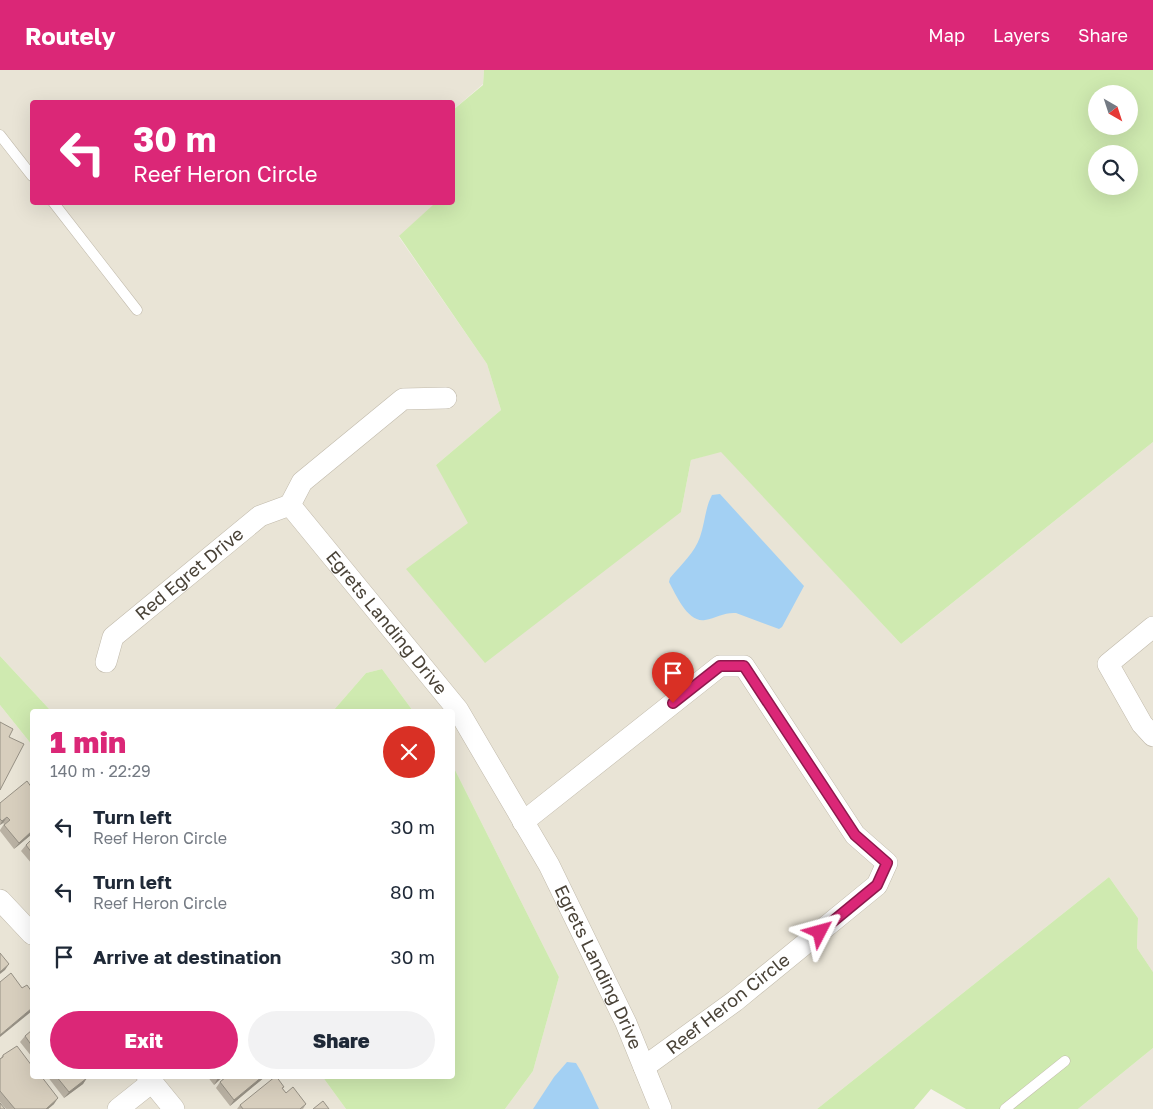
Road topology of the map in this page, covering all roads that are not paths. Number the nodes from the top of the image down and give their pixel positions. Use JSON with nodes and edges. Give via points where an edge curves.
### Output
{"nodes":[{"id":1,"x":0,"y":135,"type":"edge"},
{"id":2,"x":30,"y":173,"type":"edge"},
{"id":3,"x":55,"y":205,"type":"edge"},
{"id":4,"x":137,"y":310,"type":"dead end"},
{"id":5,"x":446,"y":398,"type":"dead end"},
{"id":6,"x":290,"y":505,"type":"junction"},
{"id":7,"x":1153,"y":627,"type":"edge"},
{"id":8,"x":106,"y":662,"type":"dead end"},
{"id":9,"x":1153,"y":736,"type":"edge"},
{"id":10,"x":523,"y":822,"type":"junction"},
{"id":11,"x":0,"y":900,"type":"edge"},
{"id":12,"x":30,"y":932,"type":"edge"},
{"id":13,"x":1065,"y":1061,"type":"dead end"},
{"id":14,"x":644,"y":1067,"type":"junction"},
{"id":15,"x":150,"y":1079,"type":"edge"},
{"id":16,"x":118,"y":1109,"type":"edge"},
{"id":17,"x":174,"y":1109,"type":"edge"},
{"id":18,"x":661,"y":1109,"type":"edge"},
{"id":19,"x":1005,"y":1109,"type":"edge"}],
"edges":[{"from":1,"to":2,"type":"lane"},
{"from":3,"to":4,"type":"lane"},
{"from":5,"to":6,"type":"street","via":[[403,400],[302,482]]},
{"from":6,"to":8,"type":"street","name":"Red Egret Drive","via":[[260,516],[113,638]]},
{"from":6,"to":10,"type":"street","name":"Egrets Landing Drive","via":[[458,710]]},
{"from":7,"to":9,"type":"street","via":[[1108,664],[1142,724]]},
{"from":10,"to":14,"type":"street","name":"Egrets Landing Drive","via":[[549,865]]},
{"from":10,"to":14,"type":"street","name":"Reef Heron Circle","via":[[720,666],[744,666],[855,835],[887,863],[877,885],[735,1001]]},
{"from":11,"to":12,"type":"street"},
{"from":13,"to":19,"type":"lane"},
{"from":14,"to":18,"type":"street","name":"Egrets Landing Drive"},
{"from":15,"to":16,"type":"street"},
{"from":15,"to":17,"type":"street"}]}
